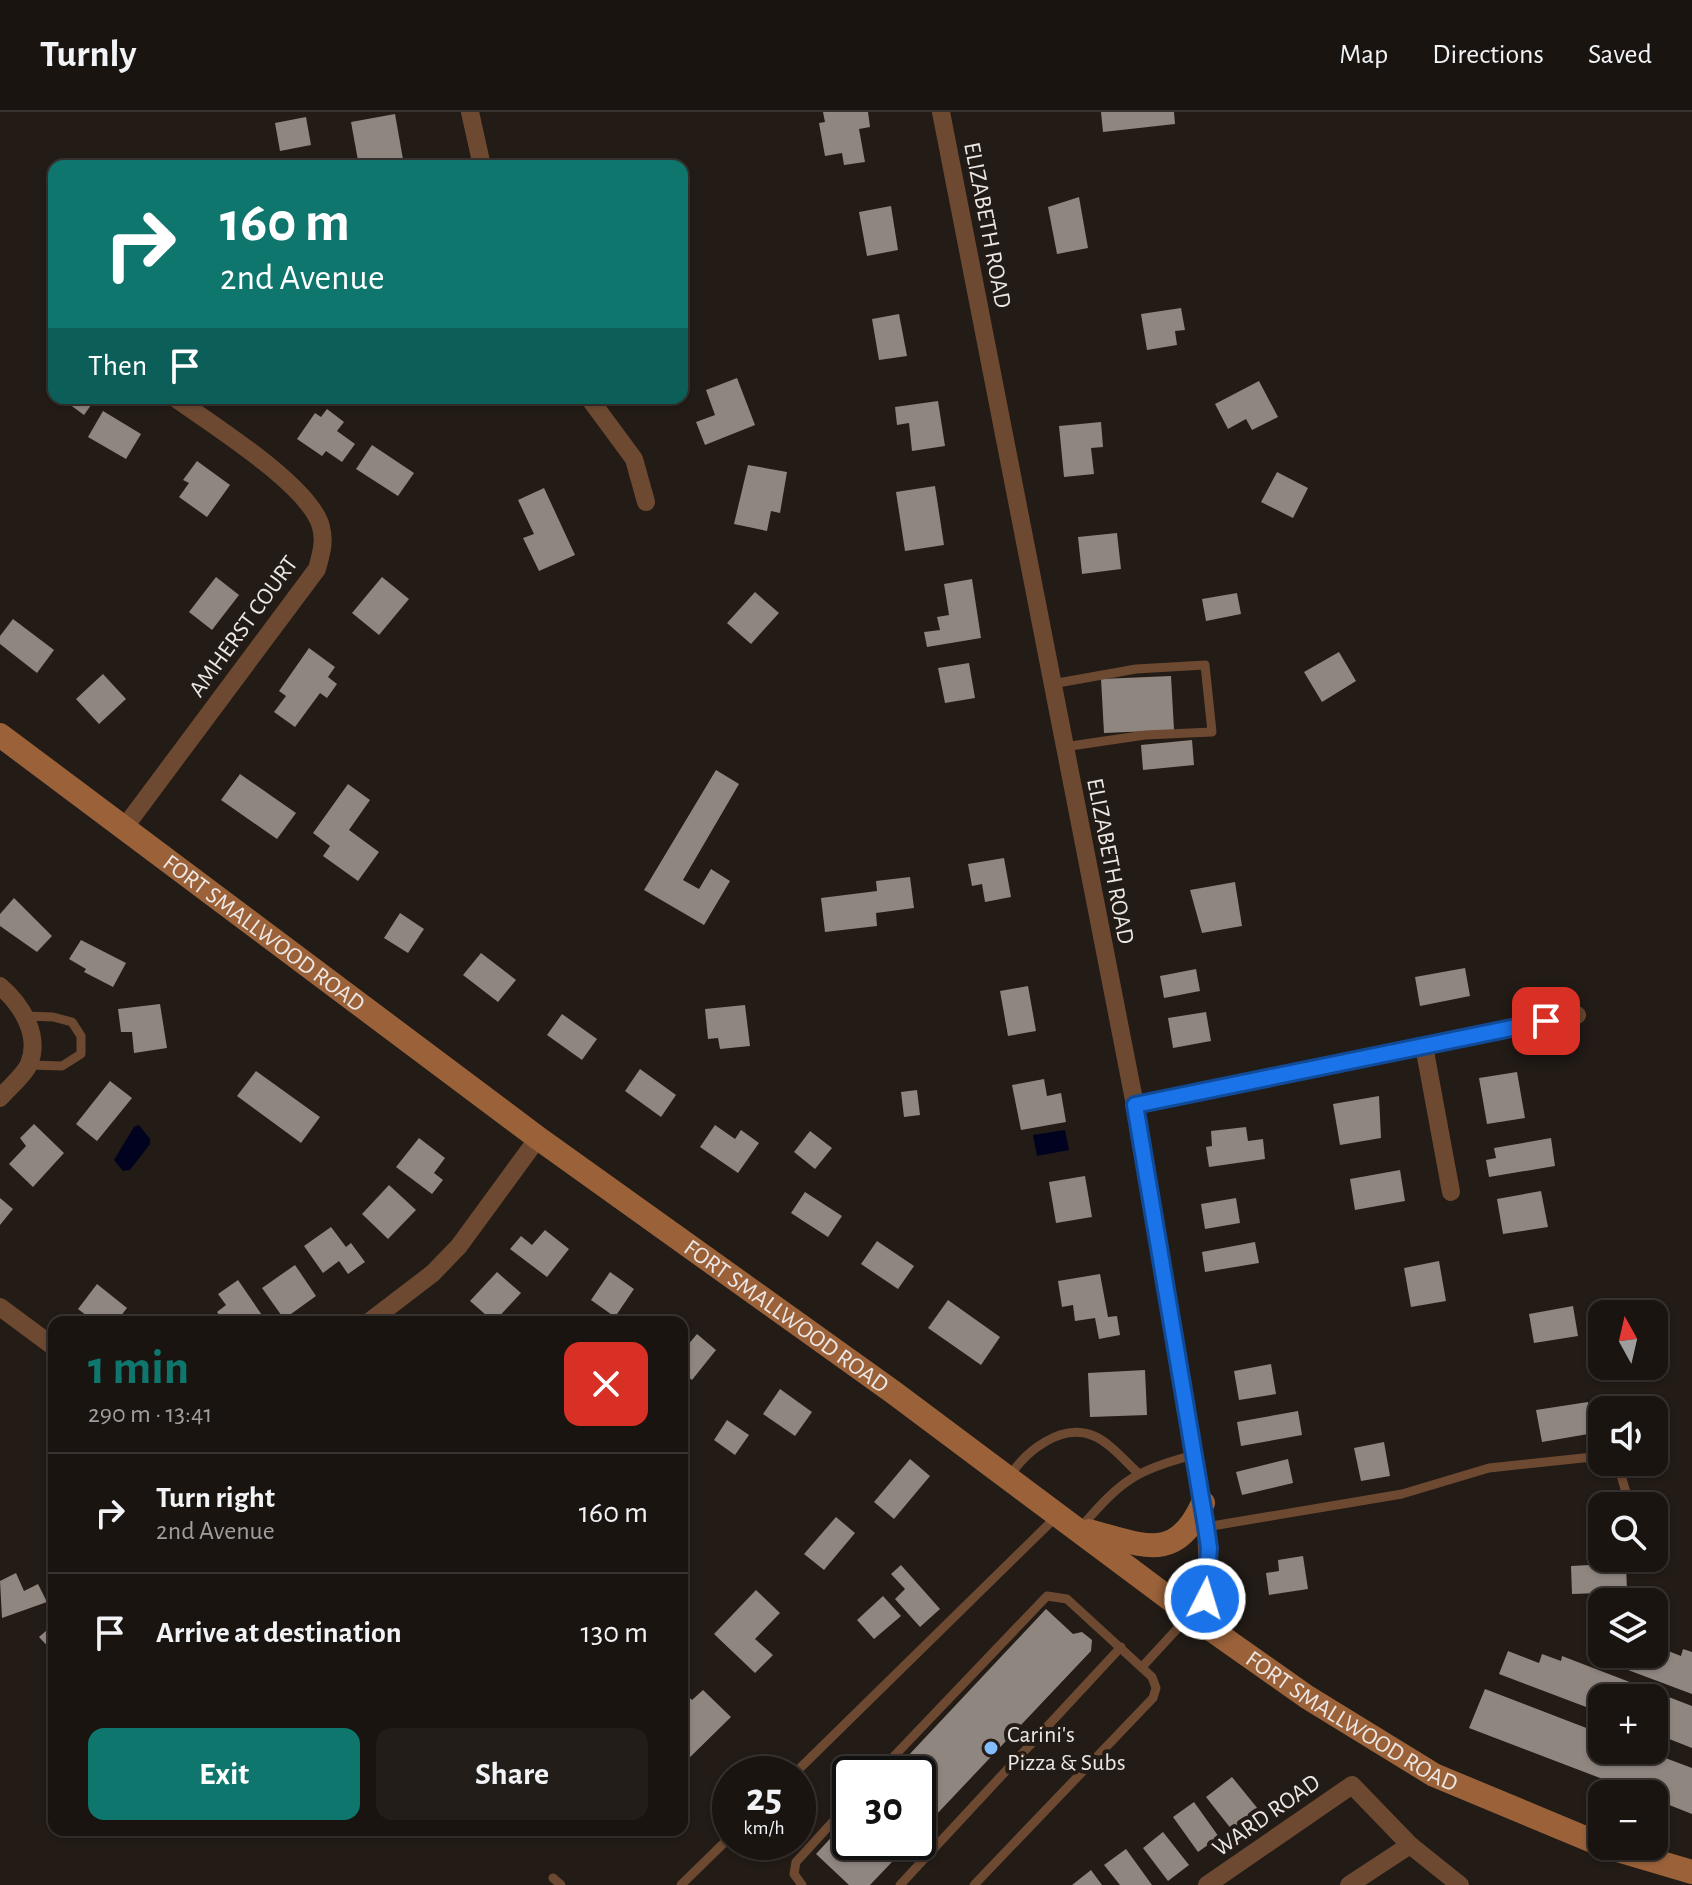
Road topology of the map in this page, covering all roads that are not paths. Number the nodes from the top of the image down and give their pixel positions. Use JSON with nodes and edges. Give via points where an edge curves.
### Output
{"nodes":[{"id":1,"x":470,"y":112,"type":"edge"},
{"id":2,"x":941,"y":112,"type":"edge"},
{"id":3,"x":481,"y":160,"type":"edge"},
{"id":4,"x":183,"y":404,"type":"edge"},
{"id":5,"x":593,"y":404,"type":"edge"},
{"id":6,"x":646,"y":502,"type":"dead end"},
{"id":7,"x":1052,"y":684,"type":"junction"},
{"id":8,"x":0,"y":735,"type":"edge"},
{"id":9,"x":1064,"y":747,"type":"junction"},
{"id":10,"x":124,"y":828,"type":"junction"},
{"id":11,"x":0,"y":986,"type":"edge"},
{"id":12,"x":1577,"y":1015,"type":"dead end"},
{"id":13,"x":26,"y":1016,"type":"junction"},
{"id":14,"x":1424,"y":1046,"type":"junction"},
{"id":15,"x":29,"y":1065,"type":"junction"},
{"id":16,"x":0,"y":1098,"type":"edge"},
{"id":17,"x":1135,"y":1105,"type":"junction"},
{"id":18,"x":538,"y":1138,"type":"junction"},
{"id":19,"x":1451,"y":1192,"type":"dead end"},
{"id":20,"x":0,"y":1307,"type":"edge"},
{"id":21,"x":377,"y":1316,"type":"edge"},
{"id":22,"x":48,"y":1343,"type":"edge"},
{"id":23,"x":1195,"y":1454,"type":"junction"},
{"id":24,"x":1588,"y":1457,"type":"edge"},
{"id":25,"x":1138,"y":1473,"type":"junction"},
{"id":26,"x":1009,"y":1477,"type":"junction"},
{"id":27,"x":1059,"y":1514,"type":"junction"},
{"id":28,"x":1204,"y":1515,"type":"junction"},
{"id":29,"x":1080,"y":1529,"type":"junction"},
{"id":30,"x":1196,"y":1618,"type":"junction"},
{"id":31,"x":1121,"y":1647,"type":"junction"},
{"id":32,"x":1142,"y":1667,"type":"junction"},
{"id":33,"x":812,"y":1756,"type":"edge"},
{"id":34,"x":894,"y":1756,"type":"edge"},
{"id":35,"x":832,"y":1823,"type":"edge"},
{"id":36,"x":1588,"y":1840,"type":"edge"},
{"id":37,"x":1410,"y":1845,"type":"junction"},
{"id":38,"x":712,"y":1855,"type":"edge"},
{"id":39,"x":1651,"y":1860,"type":"edge"},
{"id":40,"x":1692,"y":1872,"type":"edge"},
{"id":41,"x":681,"y":1885,"type":"edge"},
{"id":42,"x":802,"y":1885,"type":"edge"},
{"id":43,"x":900,"y":1885,"type":"edge"},
{"id":44,"x":974,"y":1885,"type":"edge"},
{"id":45,"x":1207,"y":1885,"type":"edge"},
{"id":46,"x":1349,"y":1885,"type":"edge"},
{"id":47,"x":1460,"y":1885,"type":"edge"}],
"edges":[{"from":1,"to":3,"type":"street"},
{"from":2,"to":7,"type":"street","name":"ELIZABETH ROAD"},
{"from":4,"to":10,"type":"street","name":"AMHERST COURT","via":[[284,478],[312,506],[324,542],[317,569]]},
{"from":5,"to":6,"type":"street","via":[[634,459]]},
{"from":7,"to":9,"type":"street","name":"ELIZABETH ROAD"},
{"from":7,"to":9,"type":"lane","via":[[1136,669],[1205,665],[1212,732]]},
{"from":8,"to":10,"type":"main road","name":"FORT SMALLWOOD ROAD"},
{"from":9,"to":17,"type":"street","name":"ELIZABETH ROAD"},
{"from":10,"to":18,"type":"main road","name":"FORT SMALLWOOD ROAD"},
{"from":11,"to":13,"type":"street"},
{"from":12,"to":14,"type":"street"},
{"from":13,"to":15,"type":"street"},
{"from":13,"to":15,"type":"lane","via":[[72,1022],[81,1036],[81,1054],[62,1066]]},
{"from":14,"to":17,"type":"street"},
{"from":14,"to":19,"type":"street"},
{"from":15,"to":16,"type":"street"},
{"from":17,"to":23,"type":"street","name":"ELIZABETH ROAD"},
{"from":18,"to":21,"type":"street","via":[[459,1246]]},
{"from":18,"to":26,"type":"main road","name":"FORT SMALLWOOD ROAD"},
{"from":20,"to":22,"type":"street"},
{"from":23,"to":25,"type":"lane"},
{"from":23,"to":28,"type":"street","name":"ELIZABETH ROAD"},
{"from":24,"to":28,"type":"lane","via":[[1489,1468],[1402,1494]]},
{"from":25,"to":26,"type":"lane","via":[[1103,1441],[1090,1434],[1069,1434],[1043,1442],[1022,1457]]},
{"from":25,"to":29,"type":"lane","via":[[1115,1487]]},
{"from":26,"to":27,"type":"main road","name":"FORT SMALLWOOD ROAD"},
{"from":27,"to":29,"type":"main road","name":"FORT SMALLWOOD ROAD"},
{"from":27,"to":33,"type":"lane"},
{"from":28,"to":29,"type":"main road","via":[[1173,1544],[1146,1545]]},
{"from":28,"to":30,"type":"street","name":"ELIZABETH ROAD","via":[[1208,1576]]},
{"from":29,"to":30,"type":"main road","name":"FORT SMALLWOOD ROAD"},
{"from":30,"to":32,"type":"lane"},
{"from":30,"to":36,"type":"main road","name":"FORT SMALLWOOD ROAD","via":[[1307,1697],[1434,1775]]},
{"from":31,"to":32,"type":"lane"},
{"from":31,"to":34,"type":"lane","via":[[1067,1599],[1047,1596]]},
{"from":31,"to":43,"type":"lane"},
{"from":32,"to":44,"type":"lane","via":[[1155,1681],[1153,1698]]},
{"from":35,"to":42,"type":"lane","via":[[796,1862],[794,1874]]},
{"from":37,"to":45,"type":"street","name":"WARD ROAD","via":[[1352,1785]]},
{"from":37,"to":46,"type":"street"},
{"from":37,"to":47,"type":"street"},
{"from":38,"to":41,"type":"lane"},
{"from":39,"to":40,"type":"main road","name":"FORT SMALLWOOD ROAD"}]}
